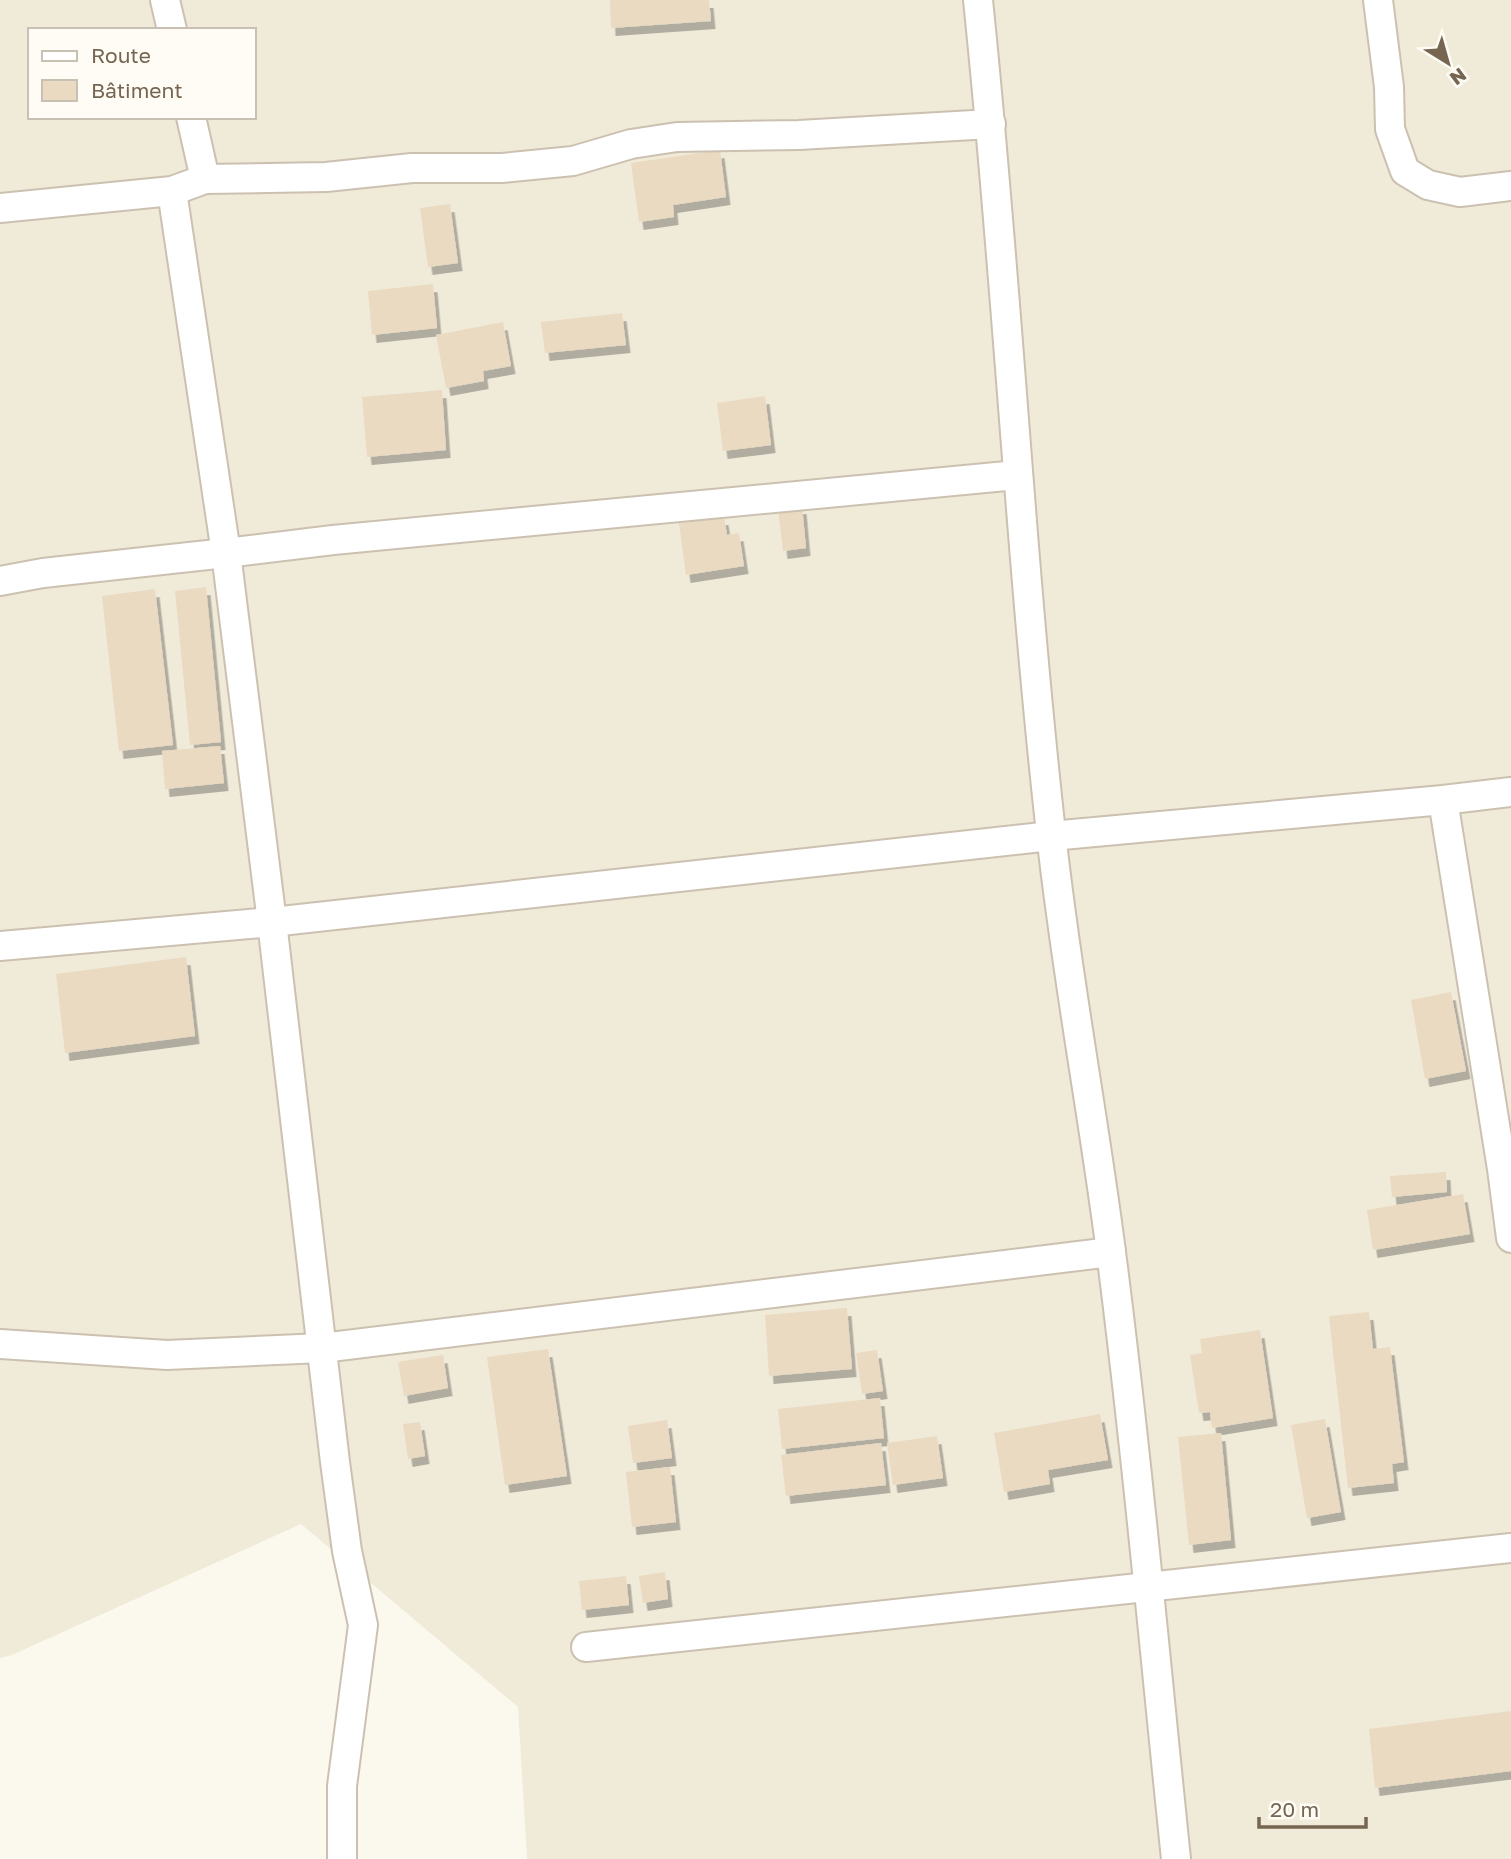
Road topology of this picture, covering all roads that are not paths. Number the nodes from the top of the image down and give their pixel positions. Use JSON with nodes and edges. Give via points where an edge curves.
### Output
{"nodes":[{"id":1,"x":165,"y":0,"type":"edge"},
{"id":2,"x":978,"y":0,"type":"edge"},
{"id":3,"x":1378,"y":0,"type":"edge"},
{"id":4,"x":172,"y":28,"type":"edge"},
{"id":5,"x":191,"y":119,"type":"edge"},
{"id":6,"x":991,"y":124,"type":"junction"},
{"id":7,"x":205,"y":179,"type":"junction"},
{"id":8,"x":1511,"y":186,"type":"edge"},
{"id":9,"x":172,"y":191,"type":"junction"},
{"id":10,"x":0,"y":208,"type":"edge"},
{"id":11,"x":1017,"y":475,"type":"junction"},
{"id":12,"x":226,"y":553,"type":"junction"},
{"id":13,"x":0,"y":581,"type":"edge"},
{"id":14,"x":1511,"y":792,"type":"edge"},
{"id":15,"x":1443,"y":800,"type":"junction"},
{"id":16,"x":1051,"y":836,"type":"junction"},
{"id":17,"x":272,"y":922,"type":"junction"},
{"id":18,"x":0,"y":946,"type":"edge"},
{"id":19,"x":1507,"y":1168,"type":"edge"},
{"id":20,"x":1511,"y":1238,"type":"edge"},
{"id":21,"x":1111,"y":1252,"type":"junction"},
{"id":22,"x":0,"y":1344,"type":"edge"},
{"id":23,"x":322,"y":1348,"type":"junction"},
{"id":24,"x":1511,"y":1548,"type":"edge"},
{"id":25,"x":1149,"y":1588,"type":"junction"},
{"id":26,"x":586,"y":1647,"type":"dead end"},
{"id":27,"x":342,"y":1859,"type":"edge"},
{"id":28,"x":1175,"y":1859,"type":"edge"}],
"edges":[{"from":1,"to":4,"type":"street"},
{"from":2,"to":6,"type":"street"},
{"from":3,"to":8,"type":"street","via":[[1390,129],[1405,171],[1428,185],[1460,192]]},
{"from":5,"to":7,"type":"street"},
{"from":6,"to":7,"type":"street","via":[[677,137],[631,144],[573,161],[514,167]]},
{"from":6,"to":11,"type":"street"},
{"from":7,"to":9,"type":"street"},
{"from":9,"to":10,"type":"street"},
{"from":9,"to":12,"type":"street"},
{"from":11,"to":12,"type":"street"},
{"from":11,"to":16,"type":"street"},
{"from":12,"to":13,"type":"street"},
{"from":12,"to":17,"type":"street"},
{"from":14,"to":15,"type":"street"},
{"from":15,"to":16,"type":"street"},
{"from":15,"to":19,"type":"street"},
{"from":16,"to":17,"type":"street"},
{"from":16,"to":21,"type":"street"},
{"from":17,"to":18,"type":"street"},
{"from":17,"to":23,"type":"street"},
{"from":19,"to":20,"type":"street"},
{"from":21,"to":23,"type":"street"},
{"from":21,"to":25,"type":"street"},
{"from":22,"to":23,"type":"street","via":[[167,1355]]},
{"from":23,"to":27,"type":"street","via":[[347,1550],[363,1625],[342,1786]]},
{"from":24,"to":25,"type":"street"},
{"from":25,"to":26,"type":"street"},
{"from":25,"to":28,"type":"street"}]}
